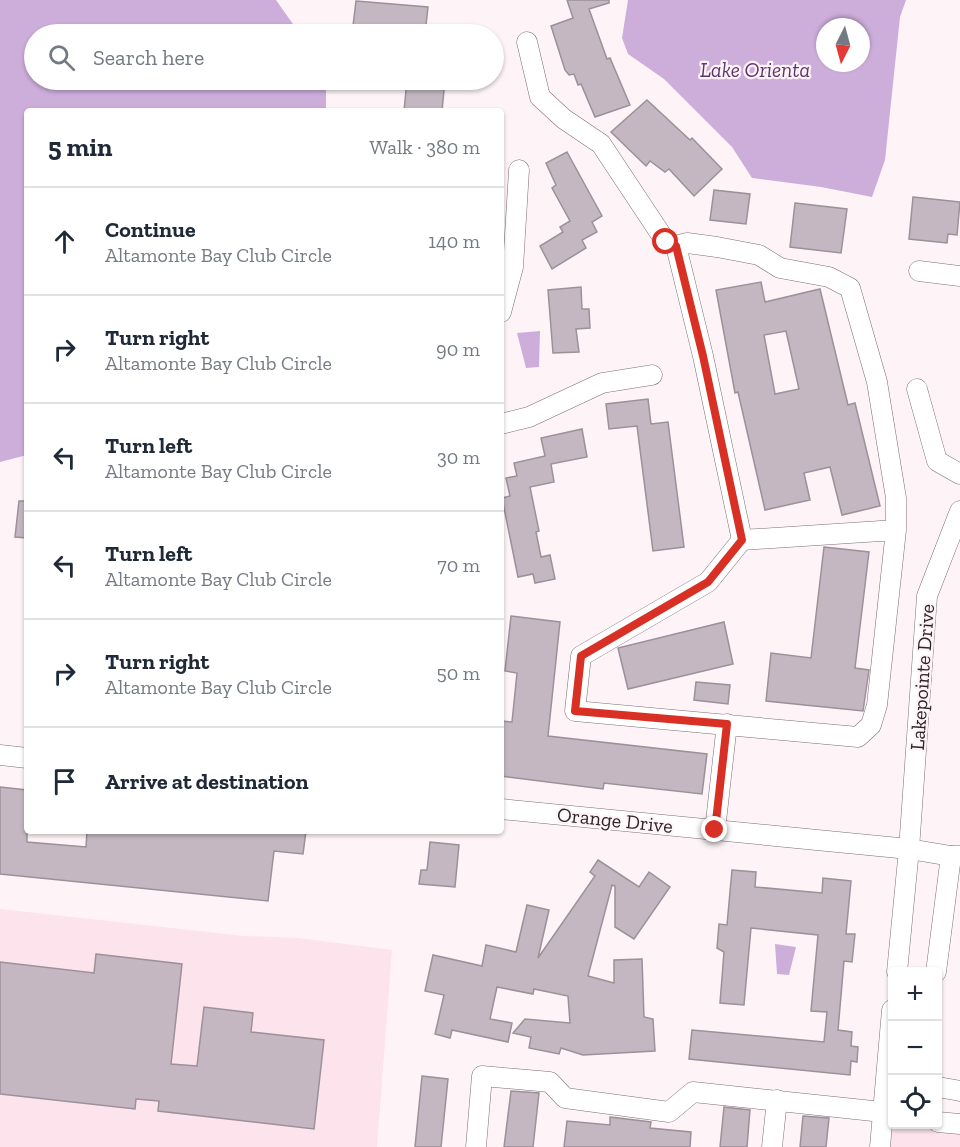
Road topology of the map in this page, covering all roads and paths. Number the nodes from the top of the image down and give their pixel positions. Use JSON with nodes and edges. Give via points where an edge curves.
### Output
{"nodes":[{"id":1,"x":527,"y":42,"type":"dead end"},
{"id":2,"x":519,"y":170,"type":"dead end"},
{"id":3,"x":676,"y":246,"type":"junction"},
{"id":4,"x":919,"y":271,"type":"dead end"},
{"id":5,"x":960,"y":276,"type":"edge"},
{"id":6,"x":504,"y":301,"type":"edge"},
{"id":7,"x":652,"y":375,"type":"dead end"},
{"id":8,"x":916,"y":389,"type":"dead end"},
{"id":9,"x":504,"y":423,"type":"edge"},
{"id":10,"x":960,"y":474,"type":"edge"},
{"id":11,"x":960,"y":511,"type":"edge"},
{"id":12,"x":896,"y":530,"type":"junction"},
{"id":13,"x":742,"y":540,"type":"junction"},
{"id":14,"x":727,"y":724,"type":"junction"},
{"id":15,"x":0,"y":755,"type":"edge"},
{"id":16,"x":24,"y":758,"type":"edge"},
{"id":17,"x":504,"y":809,"type":"edge"},
{"id":18,"x":715,"y":830,"type":"junction"},
{"id":19,"x":909,"y":849,"type":"junction"},
{"id":20,"x":955,"y":856,"type":"edge"},
{"id":21,"x":897,"y":967,"type":"edge"},
{"id":22,"x":937,"y":967,"type":"edge"},
{"id":23,"x":892,"y":1021,"type":"edge"},
{"id":24,"x":889,"y":1075,"type":"edge"},
{"id":25,"x":942,"y":1088,"type":"edge"},
{"id":26,"x":960,"y":1091,"type":"edge"},
{"id":27,"x":777,"y":1100,"type":"junction"},
{"id":28,"x":888,"y":1112,"type":"edge"},
{"id":29,"x":942,"y":1122,"type":"edge"},
{"id":30,"x":960,"y":1124,"type":"edge"},
{"id":31,"x":476,"y":1147,"type":"edge"},
{"id":32,"x":772,"y":1147,"type":"edge"},
{"id":33,"x":880,"y":1147,"type":"edge"}],
"edges":[{"from":1,"to":3,"type":"street","via":[[540,97],[601,144],[666,242]]},
{"from":2,"to":6,"type":"street","via":[[513,267]]},
{"from":3,"to":12,"type":"street","via":[[687,243],[759,255],[780,268],[829,277],[850,288],[877,382],[896,498]]},
{"from":3,"to":13,"type":"street"},
{"from":4,"to":5,"type":"street"},
{"from":7,"to":9,"type":"street","via":[[602,383],[529,417]]},
{"from":8,"to":10,"type":"street","via":[[937,461]]},
{"from":11,"to":19,"type":"street","name":"Lakepointe Drive","via":[[927,596]]},
{"from":12,"to":13,"type":"street"},
{"from":12,"to":14,"type":"street","via":[[877,705],[871,725],[858,737]]},
{"from":13,"to":14,"type":"street","via":[[708,582],[581,656],[575,711]]},
{"from":14,"to":18,"type":"street"},
{"from":15,"to":16,"type":"street"},
{"from":17,"to":18,"type":"street","name":"Orange Drive"},
{"from":18,"to":19,"type":"street","name":"Orange Drive"},
{"from":19,"to":20,"type":"street","name":"Orange Drive"},
{"from":19,"to":21,"type":"street","name":"Lakepointe Drive"},
{"from":20,"to":22,"type":"street"},
{"from":23,"to":24,"type":"street"},
{"from":25,"to":26,"type":"street"},
{"from":27,"to":28,"type":"street"},
{"from":27,"to":31,"type":"street","via":[[693,1092],[669,1112],[565,1098],[550,1083],[482,1076]]},
{"from":27,"to":32,"type":"street"},
{"from":28,"to":33,"type":"street"},
{"from":29,"to":30,"type":"street"}]}
